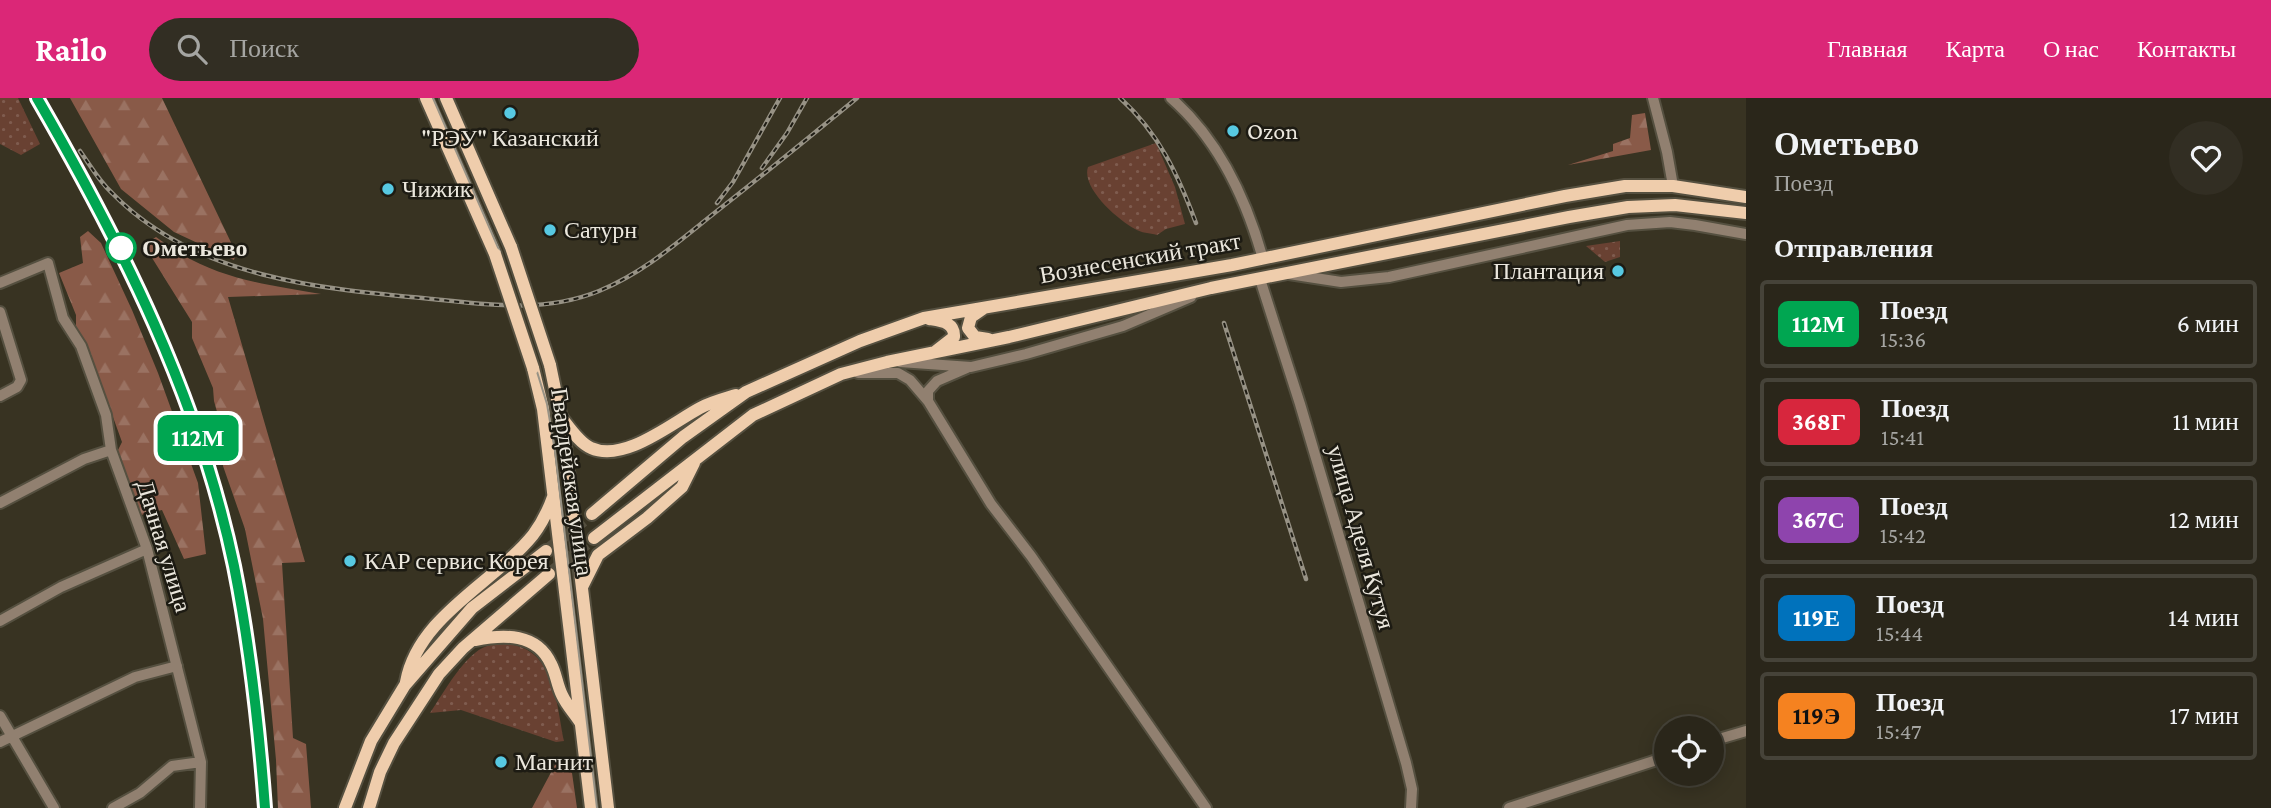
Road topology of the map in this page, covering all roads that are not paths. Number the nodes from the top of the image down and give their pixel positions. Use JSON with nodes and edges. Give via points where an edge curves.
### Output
{"nodes":[{"id":1,"x":426,"y":98,"type":"edge"},
{"id":2,"x":446,"y":98,"type":"edge"},
{"id":3,"x":1171,"y":98,"type":"edge"},
{"id":4,"x":1653,"y":98,"type":"edge"},
{"id":5,"x":1673,"y":186,"type":"junction"},
{"id":6,"x":1746,"y":197,"type":"edge"},
{"id":7,"x":1746,"y":213,"type":"edge"},
{"id":8,"x":1746,"y":234,"type":"edge"},
{"id":9,"x":1263,"y":259,"type":"junction"},
{"id":10,"x":1286,"y":273,"type":"junction"},
{"id":11,"x":1260,"y":279,"type":"junction"},
{"id":12,"x":0,"y":283,"type":"edge"},
{"id":13,"x":1211,"y":288,"type":"junction"},
{"id":14,"x":989,"y":305,"type":"junction"},
{"id":15,"x":0,"y":312,"type":"edge"},
{"id":16,"x":924,"y":318,"type":"junction"},
{"id":17,"x":1009,"y":337,"type":"junction"},
{"id":18,"x":930,"y":354,"type":"junction"},
{"id":19,"x":887,"y":362,"type":"junction"},
{"id":20,"x":971,"y":366,"type":"junction"},
{"id":21,"x":841,"y":374,"type":"junction"},
{"id":22,"x":746,"y":392,"type":"junction"},
{"id":23,"x":0,"y":396,"type":"edge"},
{"id":24,"x":928,"y":401,"type":"junction"},
{"id":25,"x":561,"y":417,"type":"junction"},
{"id":26,"x":111,"y":450,"type":"junction"},
{"id":27,"x":695,"y":460,"type":"junction"},
{"id":28,"x":554,"y":497,"type":"junction"},
{"id":29,"x":0,"y":503,"type":"edge"},
{"id":30,"x":592,"y":514,"type":"tunnel mouth"},
{"id":31,"x":594,"y":538,"type":"tunnel mouth"},
{"id":32,"x":147,"y":549,"type":"junction"},
{"id":33,"x":546,"y":551,"type":"tunnel mouth"},
{"id":34,"x":549,"y":574,"type":"tunnel mouth"},
{"id":35,"x":582,"y":587,"type":"junction"},
{"id":36,"x":0,"y":621,"type":"edge"},
{"id":37,"x":471,"y":641,"type":"junction"},
{"id":38,"x":177,"y":666,"type":"junction"},
{"id":39,"x":405,"y":685,"type":"junction"},
{"id":40,"x":0,"y":716,"type":"edge"},
{"id":41,"x":582,"y":724,"type":"junction"},
{"id":42,"x":1746,"y":731,"type":"edge"},
{"id":43,"x":12,"y":735,"type":"junction"},
{"id":44,"x":1724,"y":737,"type":"edge"},
{"id":45,"x":0,"y":742,"type":"edge"},
{"id":46,"x":1654,"y":761,"type":"edge"},
{"id":47,"x":201,"y":762,"type":"junction"},
{"id":48,"x":54,"y":808,"type":"edge"},
{"id":49,"x":113,"y":808,"type":"edge"},
{"id":50,"x":200,"y":808,"type":"edge"},
{"id":51,"x":345,"y":808,"type":"edge"},
{"id":52,"x":369,"y":808,"type":"edge"},
{"id":53,"x":591,"y":808,"type":"edge"},
{"id":54,"x":608,"y":808,"type":"edge"},
{"id":55,"x":1206,"y":808,"type":"edge"},
{"id":56,"x":1411,"y":808,"type":"edge"},
{"id":57,"x":1509,"y":808,"type":"edge"}],
"edges":[{"from":1,"to":28,"type":"main road","name":"Гвардейская улица","bridge":true,"via":[[495,254],[533,368]]},
{"from":2,"to":25,"type":"main road","name":"Гвардейская улица","bridge":true,"via":[[510,247],[550,365]]},
{"from":3,"to":9,"type":"street","via":[[1226,164],[1254,226]]},
{"from":4,"to":5,"type":"street"},
{"from":5,"to":6,"type":"main road","name":"Вознесенский тракт"},
{"from":5,"to":9,"type":"main road","name":"Вознесенский тракт","via":[[1625,186],[1565,196]]},
{"from":7,"to":10,"type":"main road","name":"Вознесенский тракт","via":[[1675,205],[1628,207]]},
{"from":8,"to":10,"type":"street","via":[[1670,222],[1627,225],[1390,277],[1341,282]]},
{"from":9,"to":14,"type":"main road","name":"Вознесенский тракт"},
{"from":10,"to":11,"type":"main road","name":"Вознесенский тракт"},
{"from":11,"to":13,"type":"main road","name":"Вознесенский тракт"},
{"from":11,"to":56,"type":"street","name":"улица Аделя Кутуя","via":[[1406,763]]},
{"from":12,"to":26,"type":"street","name":"Дачная улица","via":[[48,263],[64,318],[81,346],[106,415]]},
{"from":13,"to":17,"type":"main road","name":"Вознесенский тракт"},
{"from":13,"to":20,"type":"street","via":[[1123,326]]},
{"from":14,"to":16,"type":"main road","name":"Вознесенский тракт"},
{"from":14,"to":17,"type":"main road","via":[[971,317],[969,332],[983,339]]},
{"from":15,"to":23,"type":"street","via":[[21,380]]},
{"from":16,"to":18,"type":"main road","via":[[944,322],[954,332],[954,337]]},
{"from":16,"to":22,"type":"main road","name":"Вознесенский тракт"},
{"from":17,"to":18,"type":"main road","name":"Вознесенский тракт"},
{"from":18,"to":19,"type":"main road","name":"Вознесенский тракт"},
{"from":19,"to":20,"type":"street"},
{"from":19,"to":21,"type":"main road","name":"Вознесенский тракт"},
{"from":20,"to":24,"type":"street","via":[[937,381],[928,391]]},
{"from":21,"to":24,"type":"street","via":[[898,373]]},
{"from":21,"to":27,"type":"main road","name":"Вознесенский тракт","via":[[753,415]]},
{"from":22,"to":25,"type":"main road","via":[[717,400],[661,432],[609,452],[589,447]]},
{"from":22,"to":30,"type":"main road","name":"Вознесенский тракт","via":[[683,437]]},
{"from":24,"to":55,"type":"street","via":[[991,504]]},
{"from":25,"to":35,"type":"main road","name":"Гвардейская улица"},
{"from":26,"to":29,"type":"street","via":[[84,459]]},
{"from":26,"to":32,"type":"street","name":"Дачная улица"},
{"from":27,"to":31,"type":"main road","name":"Вознесенский тракт"},
{"from":27,"to":35,"type":"main road","via":[[682,487],[598,555]]},
{"from":28,"to":39,"type":"main road","via":[[531,537],[427,636],[413,657]]},
{"from":28,"to":41,"type":"main road","name":"Гвардейская улица"},
{"from":32,"to":36,"type":"street","via":[[61,587]]},
{"from":32,"to":38,"type":"street","name":"Дачная улица"},
{"from":33,"to":39,"type":"main road","via":[[472,608]]},
{"from":34,"to":37,"type":"main road"},
{"from":35,"to":54,"type":"main road","name":"Гвардейская улица"},
{"from":37,"to":41,"type":"main road","via":[[508,635],[533,642],[544,651],[561,694]]},
{"from":37,"to":52,"type":"main road","via":[[439,674],[394,743]]},
{"from":38,"to":43,"type":"street","via":[[135,677]]},
{"from":38,"to":47,"type":"street","name":"Дачная улица"},
{"from":39,"to":51,"type":"main road","via":[[371,741]]},
{"from":40,"to":43,"type":"street"},
{"from":41,"to":53,"type":"main road","name":"Гвардейская улица"},
{"from":42,"to":44,"type":"street"},
{"from":43,"to":45,"type":"street"},
{"from":43,"to":48,"type":"street"},
{"from":46,"to":57,"type":"street"},
{"from":47,"to":49,"type":"street","via":[[172,766]]},
{"from":47,"to":50,"type":"street","name":"Дачная улица"}]}
